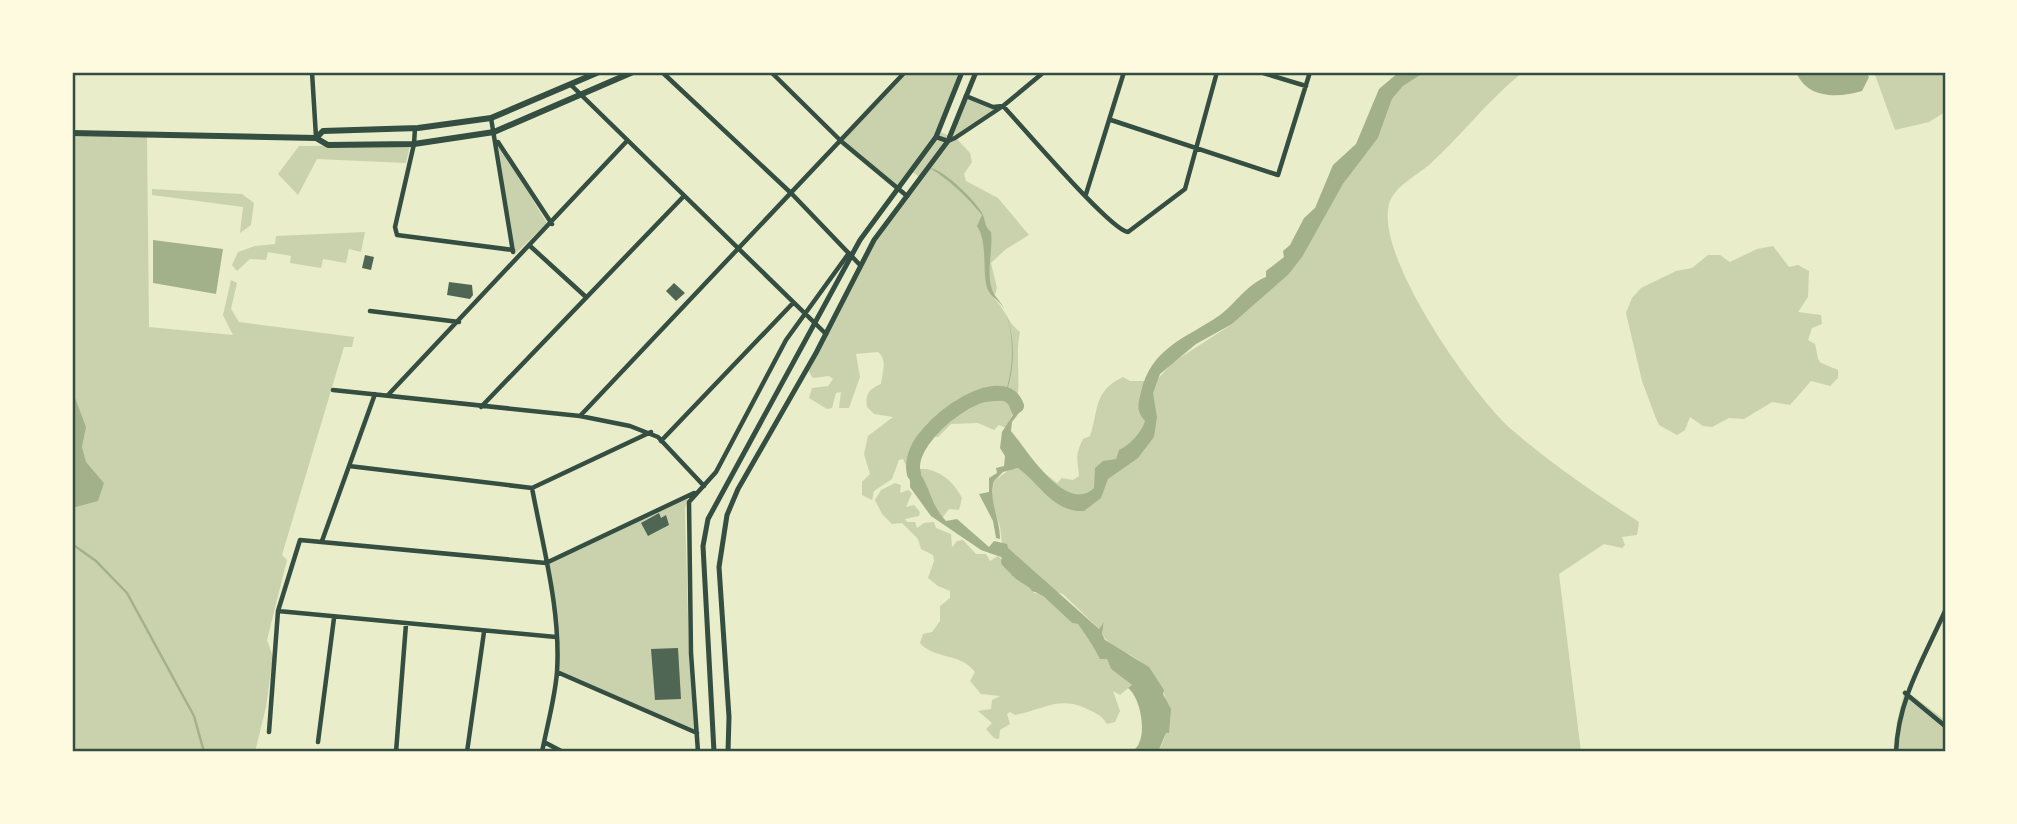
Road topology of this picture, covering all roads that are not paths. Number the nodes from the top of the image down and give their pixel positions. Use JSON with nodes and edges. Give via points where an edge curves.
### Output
{"nodes":[{"id":1,"x":312,"y":72,"type":"edge"},
{"id":2,"x":599,"y":72,"type":"edge"},
{"id":3,"x":633,"y":72,"type":"edge"},
{"id":4,"x":662,"y":72,"type":"edge"},
{"id":5,"x":771,"y":72,"type":"edge"},
{"id":6,"x":905,"y":72,"type":"edge"},
{"id":7,"x":962,"y":72,"type":"edge"},
{"id":8,"x":976,"y":72,"type":"edge"},
{"id":9,"x":1044,"y":72,"type":"edge"},
{"id":10,"x":1124,"y":72,"type":"edge"},
{"id":11,"x":1217,"y":72,"type":"edge"},
{"id":12,"x":1260,"y":72,"type":"edge"},
{"id":13,"x":1310,"y":72,"type":"edge"},
{"id":14,"x":571,"y":85,"type":"junction"},
{"id":15,"x":1306,"y":86,"type":"junction"},
{"id":16,"x":966,"y":96,"type":"junction"},
{"id":17,"x":579,"y":97,"type":"junction"},
{"id":18,"x":1003,"y":106,"type":"junction"},
{"id":19,"x":491,"y":118,"type":"junction"},
{"id":20,"x":1111,"y":120,"type":"junction"},
{"id":21,"x":415,"y":128,"type":"junction"},
{"id":22,"x":72,"y":133,"type":"edge"},
{"id":23,"x":495,"y":136,"type":"junction"},
{"id":24,"x":936,"y":137,"type":"junction"},
{"id":25,"x":316,"y":138,"type":"junction"},
{"id":26,"x":948,"y":141,"type":"junction"},
{"id":27,"x":626,"y":142,"type":"junction"},
{"id":28,"x":842,"y":142,"type":"junction"},
{"id":29,"x":414,"y":144,"type":"junction"},
{"id":30,"x":1195,"y":147,"type":"junction"},
{"id":31,"x":897,"y":188,"type":"junction"},
{"id":32,"x":792,"y":194,"type":"junction"},
{"id":33,"x":1085,"y":195,"type":"junction"},
{"id":34,"x":907,"y":196,"type":"junction"},
{"id":35,"x":683,"y":197,"type":"junction"},
{"id":36,"x":552,"y":223,"type":"junction"},
{"id":37,"x":530,"y":245,"type":"junction"},
{"id":38,"x":739,"y":248,"type":"junction"},
{"id":39,"x":513,"y":250,"type":"junction"},
{"id":40,"x":850,"y":254,"type":"junction"},
{"id":41,"x":516,"y":259,"type":"junction"},
{"id":42,"x":860,"y":265,"type":"junction"},
{"id":43,"x":586,"y":297,"type":"junction"},
{"id":44,"x":793,"y":303,"type":"junction"},
{"id":45,"x":370,"y":311,"type":"dead end"},
{"id":46,"x":805,"y":315,"type":"junction"},
{"id":47,"x":458,"y":322,"type":"junction"},
{"id":48,"x":816,"y":325,"type":"junction"},
{"id":49,"x":826,"y":334,"type":"junction"},
{"id":50,"x":334,"y":390,"type":"dead end"},
{"id":51,"x":375,"y":394,"type":"junction"},
{"id":52,"x":388,"y":395,"type":"junction"},
{"id":53,"x":481,"y":407,"type":"junction"},
{"id":54,"x":580,"y":416,"type":"junction"},
{"id":55,"x":651,"y":432,"type":"junction"},
{"id":56,"x":662,"y":441,"type":"junction"},
{"id":57,"x":349,"y":466,"type":"junction"},
{"id":58,"x":704,"y":486,"type":"junction"},
{"id":59,"x":532,"y":488,"type":"junction"},
{"id":60,"x":694,"y":493,"type":"junction"},
{"id":61,"x":322,"y":541,"type":"junction"},
{"id":62,"x":546,"y":563,"type":"junction"},
{"id":63,"x":278,"y":611,"type":"junction"},
{"id":64,"x":1945,"y":611,"type":"edge"},
{"id":65,"x":334,"y":618,"type":"junction"},
{"id":66,"x":406,"y":624,"type":"junction"},
{"id":67,"x":484,"y":632,"type":"junction"},
{"id":68,"x":556,"y":637,"type":"junction"},
{"id":69,"x":556,"y":672,"type":"junction"},
{"id":70,"x":1905,"y":693,"type":"junction"},
{"id":71,"x":1945,"y":726,"type":"edge"},
{"id":72,"x":269,"y":732,"type":"dead end"},
{"id":73,"x":697,"y":733,"type":"junction"},
{"id":74,"x":318,"y":742,"type":"dead end"},
{"id":75,"x":544,"y":742,"type":"junction"},
{"id":76,"x":396,"y":752,"type":"edge"},
{"id":77,"x":467,"y":752,"type":"edge"},
{"id":78,"x":542,"y":752,"type":"edge"},
{"id":79,"x":564,"y":752,"type":"edge"},
{"id":80,"x":698,"y":752,"type":"edge"},
{"id":81,"x":714,"y":752,"type":"edge"},
{"id":82,"x":728,"y":752,"type":"edge"},
{"id":83,"x":1896,"y":752,"type":"edge"}],
"edges":[{"from":1,"to":25,"type":"street"},
{"from":2,"to":14,"type":"main road"},
{"from":3,"to":17,"type":"main road"},
{"from":4,"to":32,"type":"street"},
{"from":5,"to":28,"type":"street"},
{"from":6,"to":28,"type":"street"},
{"from":7,"to":24,"type":"street"},
{"from":8,"to":16,"type":"street"},
{"from":9,"to":18,"type":"street"},
{"from":10,"to":20,"type":"street"},
{"from":11,"to":30,"type":"street"},
{"from":12,"to":15,"type":"street"},
{"from":13,"to":15,"type":"street"},
{"from":14,"to":17,"type":"street"},
{"from":14,"to":19,"type":"main road"},
{"from":15,"to":30,"type":"street","via":[[1280,174]]},
{"from":16,"to":18,"type":"street","via":[[993,107]]},
{"from":16,"to":26,"type":"street"},
{"from":17,"to":23,"type":"main road"},
{"from":17,"to":27,"type":"street"},
{"from":18,"to":26,"type":"street"},
{"from":18,"to":33,"type":"street"},
{"from":19,"to":21,"type":"main road"},
{"from":19,"to":23,"type":"street"},
{"from":20,"to":30,"type":"street"},
{"from":20,"to":33,"type":"street"},
{"from":21,"to":25,"type":"main road","via":[[323,131]]},
{"from":21,"to":29,"type":"street"},
{"from":22,"to":25,"type":"main road"},
{"from":23,"to":29,"type":"main road"},
{"from":23,"to":36,"type":"street"},
{"from":23,"to":39,"type":"street"},
{"from":24,"to":26,"type":"street"},
{"from":24,"to":31,"type":"street"},
{"from":25,"to":29,"type":"main road","via":[[328,145]]},
{"from":26,"to":34,"type":"street"},
{"from":27,"to":35,"type":"street"},
{"from":27,"to":36,"type":"street"},
{"from":28,"to":31,"type":"street"},
{"from":28,"to":32,"type":"street"},
{"from":29,"to":39,"type":"street","via":[[395,227],[400,236]]},
{"from":30,"to":33,"type":"street","via":[[1182,194],[1129,232],[1120,230]]},
{"from":31,"to":34,"type":"street"},
{"from":31,"to":40,"type":"street"},
{"from":32,"to":38,"type":"street"},
{"from":32,"to":40,"type":"street"},
{"from":34,"to":42,"type":"street"},
{"from":35,"to":38,"type":"street"},
{"from":35,"to":43,"type":"street"},
{"from":36,"to":37,"type":"street"},
{"from":37,"to":41,"type":"street"},
{"from":37,"to":43,"type":"street"},
{"from":38,"to":44,"type":"street"},
{"from":38,"to":54,"type":"street"},
{"from":39,"to":41,"type":"street"},
{"from":40,"to":42,"type":"street"},
{"from":40,"to":46,"type":"street"},
{"from":40,"to":48,"type":"street"},
{"from":41,"to":47,"type":"street"},
{"from":42,"to":49,"type":"street"},
{"from":43,"to":53,"type":"street"},
{"from":44,"to":46,"type":"street"},
{"from":44,"to":56,"type":"street"},
{"from":45,"to":47,"type":"street"},
{"from":46,"to":48,"type":"street"},
{"from":46,"to":58,"type":"street","via":[[786,340],[722,462]]},
{"from":47,"to":52,"type":"street"},
{"from":48,"to":49,"type":"street"},
{"from":48,"to":81,"type":"street","via":[[706,525]]},
{"from":49,"to":82,"type":"street","via":[[738,489],[722,533],[719,567]]},
{"from":50,"to":51,"type":"street"},
{"from":51,"to":52,"type":"street"},
{"from":51,"to":57,"type":"street"},
{"from":52,"to":53,"type":"street"},
{"from":53,"to":54,"type":"street"},
{"from":54,"to":55,"type":"street"},
{"from":55,"to":56,"type":"street"},
{"from":55,"to":59,"type":"street"},
{"from":56,"to":58,"type":"street"},
{"from":57,"to":59,"type":"street"},
{"from":57,"to":61,"type":"street"},
{"from":58,"to":60,"type":"street"},
{"from":59,"to":62,"type":"street"},
{"from":60,"to":62,"type":"street"},
{"from":60,"to":73,"type":"street","via":[[687,512]]},
{"from":61,"to":62,"type":"street"},
{"from":61,"to":63,"type":"street","via":[[298,543]]},
{"from":62,"to":68,"type":"street"},
{"from":63,"to":65,"type":"street"},
{"from":63,"to":72,"type":"street"},
{"from":64,"to":70,"type":"street"},
{"from":65,"to":66,"type":"street"},
{"from":65,"to":74,"type":"street"},
{"from":66,"to":67,"type":"street"},
{"from":66,"to":76,"type":"street"},
{"from":67,"to":68,"type":"street"},
{"from":67,"to":77,"type":"street"},
{"from":68,"to":69,"type":"street"},
{"from":69,"to":73,"type":"street"},
{"from":69,"to":75,"type":"street"},
{"from":70,"to":71,"type":"street"},
{"from":70,"to":83,"type":"street"},
{"from":73,"to":80,"type":"street"},
{"from":75,"to":78,"type":"street"},
{"from":75,"to":79,"type":"street"}]}
